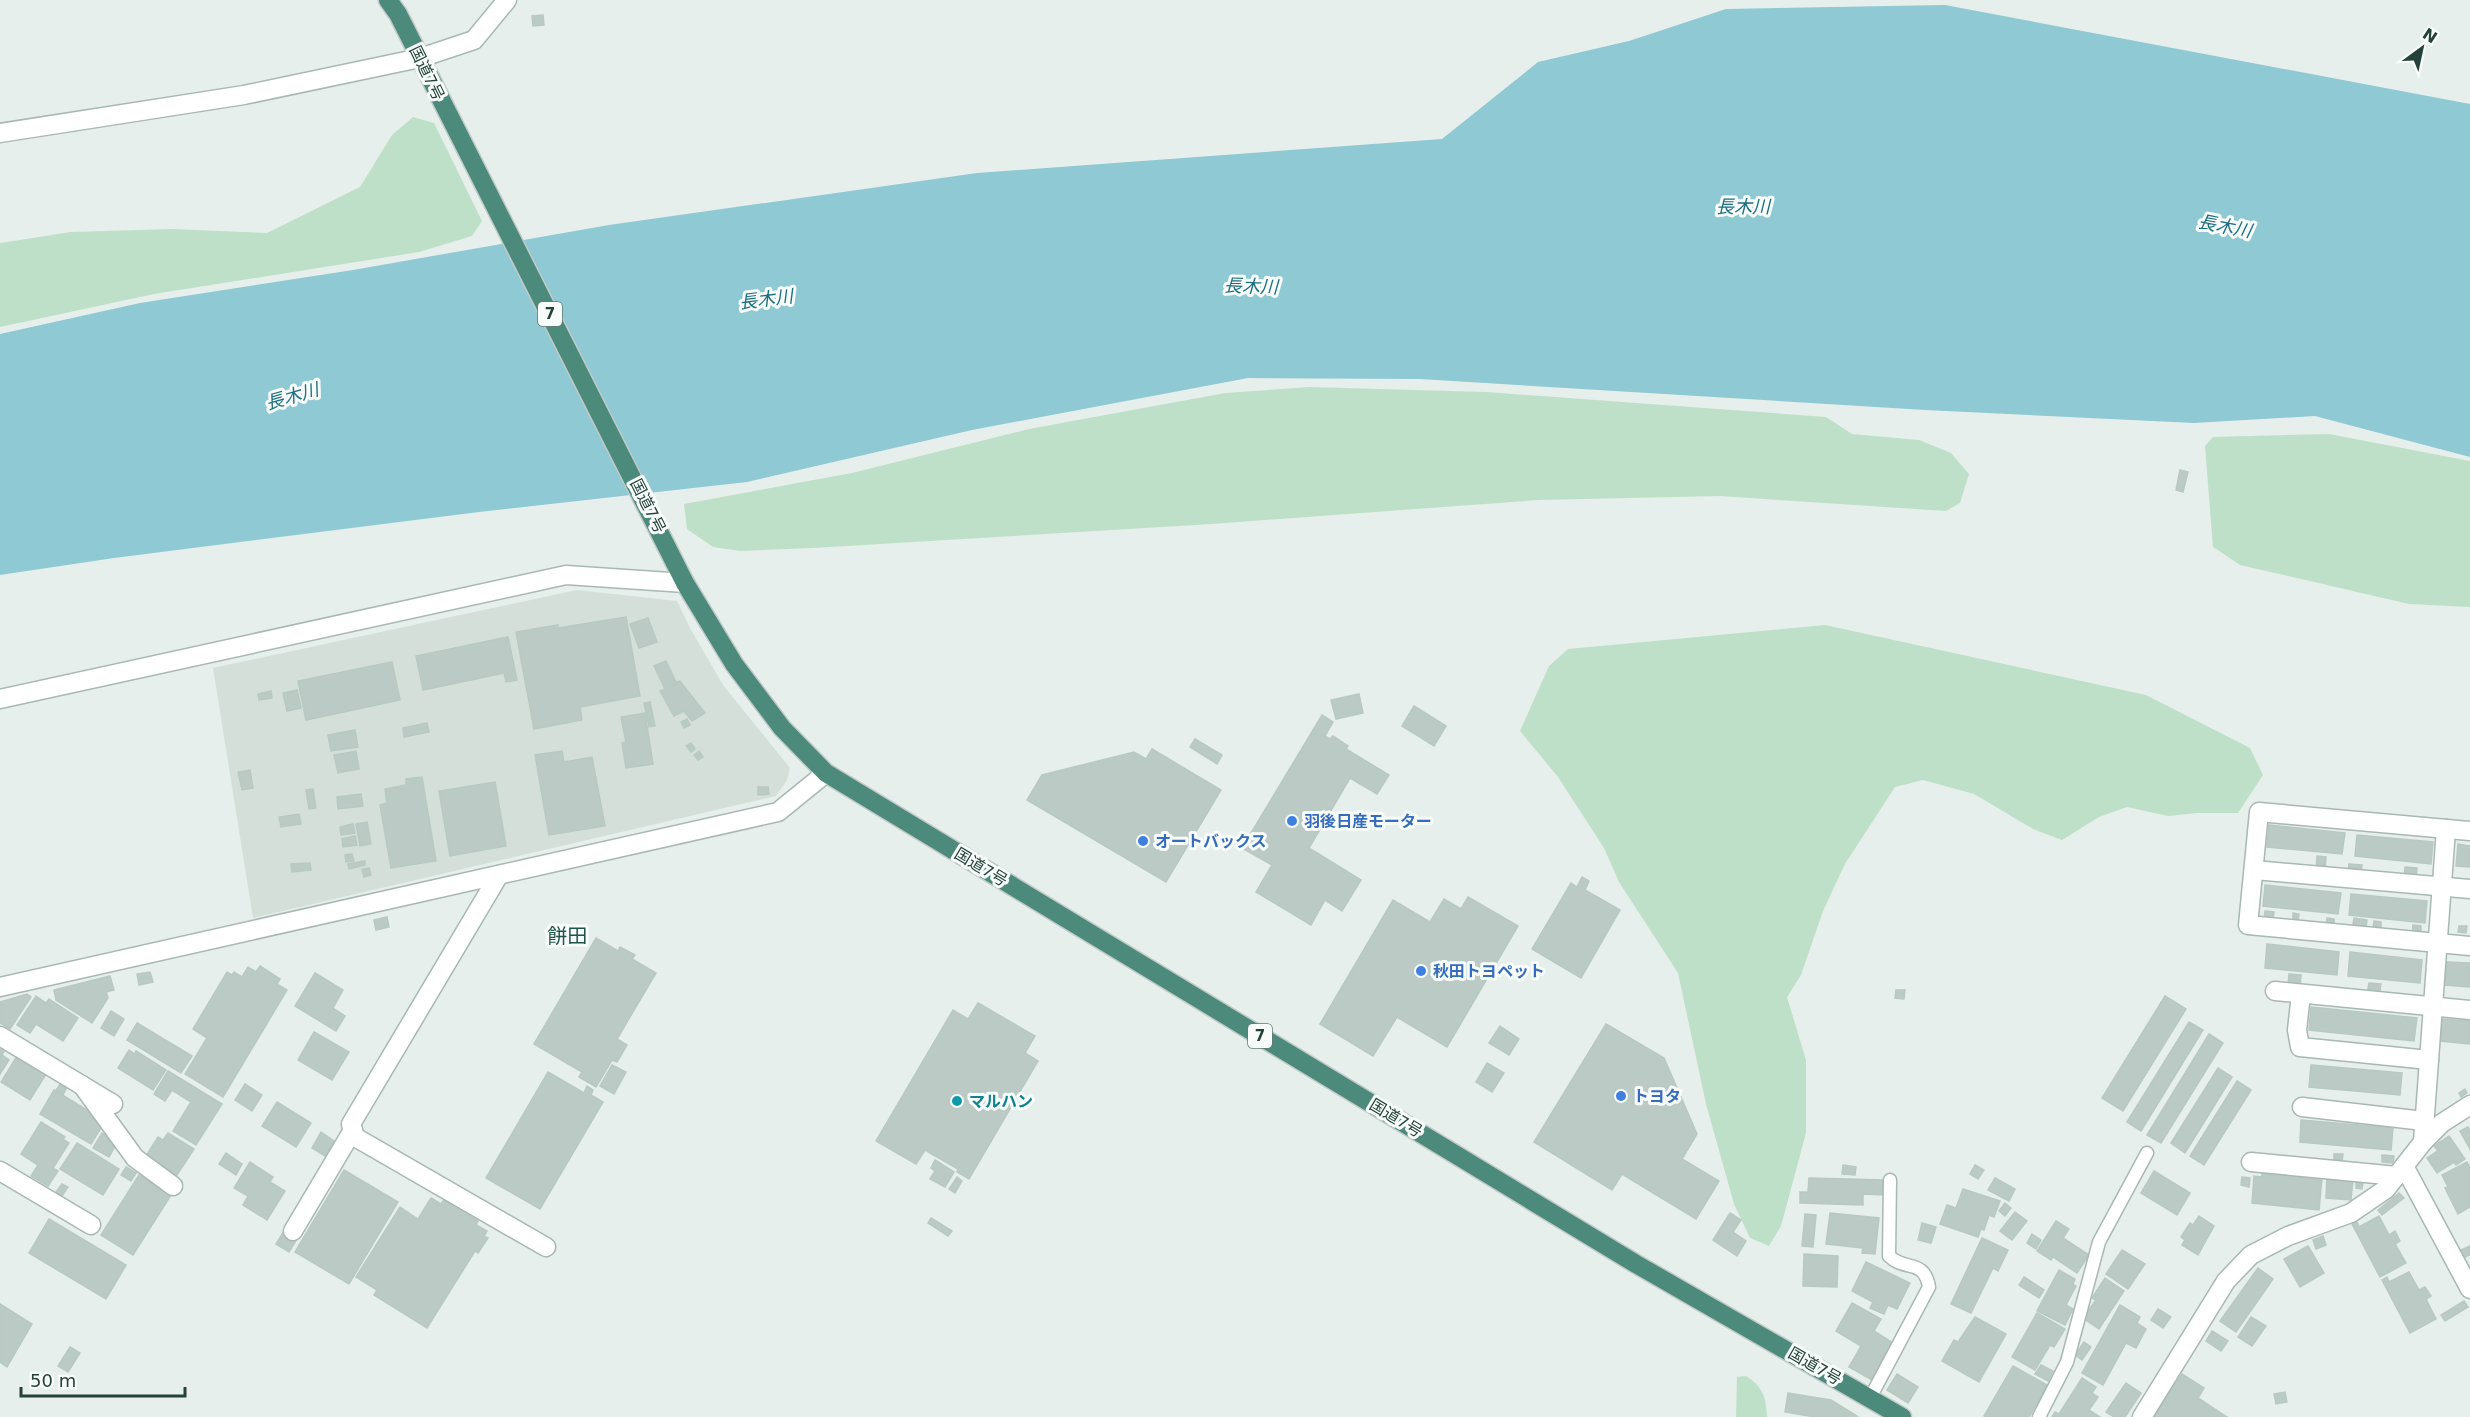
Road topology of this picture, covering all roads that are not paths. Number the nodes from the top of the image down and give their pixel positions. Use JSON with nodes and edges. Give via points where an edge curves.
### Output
{"nodes":[{"id":1,"x":388,"y":0,"type":"edge"},
{"id":2,"x":507,"y":0,"type":"edge"},
{"id":3,"x":422,"y":64,"type":"junction"},
{"id":4,"x":0,"y":133,"type":"edge"},
{"id":5,"x":685,"y":583,"type":"junction"},
{"id":6,"x":0,"y":699,"type":"edge"},
{"id":7,"x":826,"y":773,"type":"junction"},
{"id":8,"x":2446,"y":829,"type":"junction"},
{"id":9,"x":2470,"y":831,"type":"edge"},
{"id":10,"x":2254,"y":870,"type":"junction"},
{"id":11,"x":499,"y":875,"type":"junction"},
{"id":12,"x":2442,"y":886,"type":"junction"},
{"id":13,"x":2470,"y":889,"type":"edge"},
{"id":14,"x":2438,"y":944,"type":"junction"},
{"id":15,"x":2470,"y":946,"type":"edge"},
{"id":16,"x":0,"y":987,"type":"edge"},
{"id":17,"x":2275,"y":991,"type":"dead end"},
{"id":18,"x":2301,"y":994,"type":"junction"},
{"id":19,"x":2433,"y":1007,"type":"junction"},
{"id":20,"x":2470,"y":1010,"type":"edge"},
{"id":21,"x":0,"y":1036,"type":"edge"},
{"id":22,"x":2429,"y":1060,"type":"junction"},
{"id":23,"x":81,"y":1085,"type":"junction"},
{"id":24,"x":113,"y":1104,"type":"dead end"},
{"id":25,"x":2470,"y":1105,"type":"edge"},
{"id":26,"x":2302,"y":1107,"type":"dead end"},
{"id":27,"x":2424,"y":1121,"type":"junction"},
{"id":28,"x":353,"y":1130,"type":"junction"},
{"id":29,"x":2423,"y":1142,"type":"junction"},
{"id":30,"x":2147,"y":1153,"type":"dead end"},
{"id":31,"x":2252,"y":1162,"type":"dead end"},
{"id":32,"x":0,"y":1171,"type":"edge"},
{"id":33,"x":2400,"y":1171,"type":"junction"},
{"id":34,"x":1890,"y":1180,"type":"dead end"},
{"id":35,"x":173,"y":1186,"type":"dead end"},
{"id":36,"x":91,"y":1225,"type":"dead end"},
{"id":37,"x":293,"y":1231,"type":"dead end"},
{"id":38,"x":546,"y":1247,"type":"dead end"},
{"id":39,"x":2470,"y":1289,"type":"edge"},
{"id":40,"x":1876,"y":1407,"type":"edge"},
{"id":41,"x":1902,"y":1417,"type":"edge"},
{"id":42,"x":2038,"y":1417,"type":"edge"},
{"id":43,"x":2142,"y":1417,"type":"edge"}],
"edges":[{"from":1,"to":3,"type":"highway","name":"国道7号","number":"7"},
{"from":2,"to":3,"type":"street","via":[[474,40]]},
{"from":3,"to":4,"type":"street"},
{"from":3,"to":5,"type":"highway","name":"国道7号","number":"7"},
{"from":5,"to":6,"type":"street","via":[[566,575]]},
{"from":5,"to":7,"type":"highway","name":"国道7号","number":"7","via":[[734,664],[782,728]]},
{"from":7,"to":11,"type":"street","via":[[778,812]]},
{"from":7,"to":40,"type":"highway","name":"国道7号","number":"7"},
{"from":8,"to":9,"type":"street"},
{"from":8,"to":10,"type":"street","via":[[2259,812]]},
{"from":8,"to":12,"type":"street"},
{"from":10,"to":12,"type":"street"},
{"from":10,"to":14,"type":"street","via":[[2248,925]]},
{"from":11,"to":16,"type":"street"},
{"from":11,"to":28,"type":"street","via":[[351,1124]]},
{"from":12,"to":13,"type":"street"},
{"from":12,"to":14,"type":"street"},
{"from":14,"to":15,"type":"street"},
{"from":14,"to":19,"type":"street"},
{"from":17,"to":18,"type":"street"},
{"from":18,"to":19,"type":"street"},
{"from":18,"to":22,"type":"street","via":[[2297,1030],[2300,1047]]},
{"from":19,"to":20,"type":"street"},
{"from":19,"to":22,"type":"street"},
{"from":21,"to":23,"type":"street"},
{"from":22,"to":27,"type":"street"},
{"from":23,"to":24,"type":"street"},
{"from":23,"to":35,"type":"street","via":[[135,1158]]},
{"from":25,"to":29,"type":"street","via":[[2442,1123]]},
{"from":26,"to":27,"type":"street"},
{"from":27,"to":29,"type":"street"},
{"from":28,"to":37,"type":"street"},
{"from":28,"to":38,"type":"street","via":[[354,1137]]},
{"from":29,"to":33,"type":"street"},
{"from":30,"to":42,"type":"lane","via":[[2098,1242],[2067,1362]]},
{"from":31,"to":33,"type":"street"},
{"from":32,"to":36,"type":"street"},
{"from":33,"to":39,"type":"street"},
{"from":33,"to":43,"type":"street","via":[[2386,1189],[2351,1213],[2250,1255],[2226,1281]]},
{"from":34,"to":40,"type":"lane","via":[[1889,1256],[1920,1269],[1927,1275],[1929,1287]]},
{"from":40,"to":41,"type":"highway","name":"国道7号","number":"7"}]}
